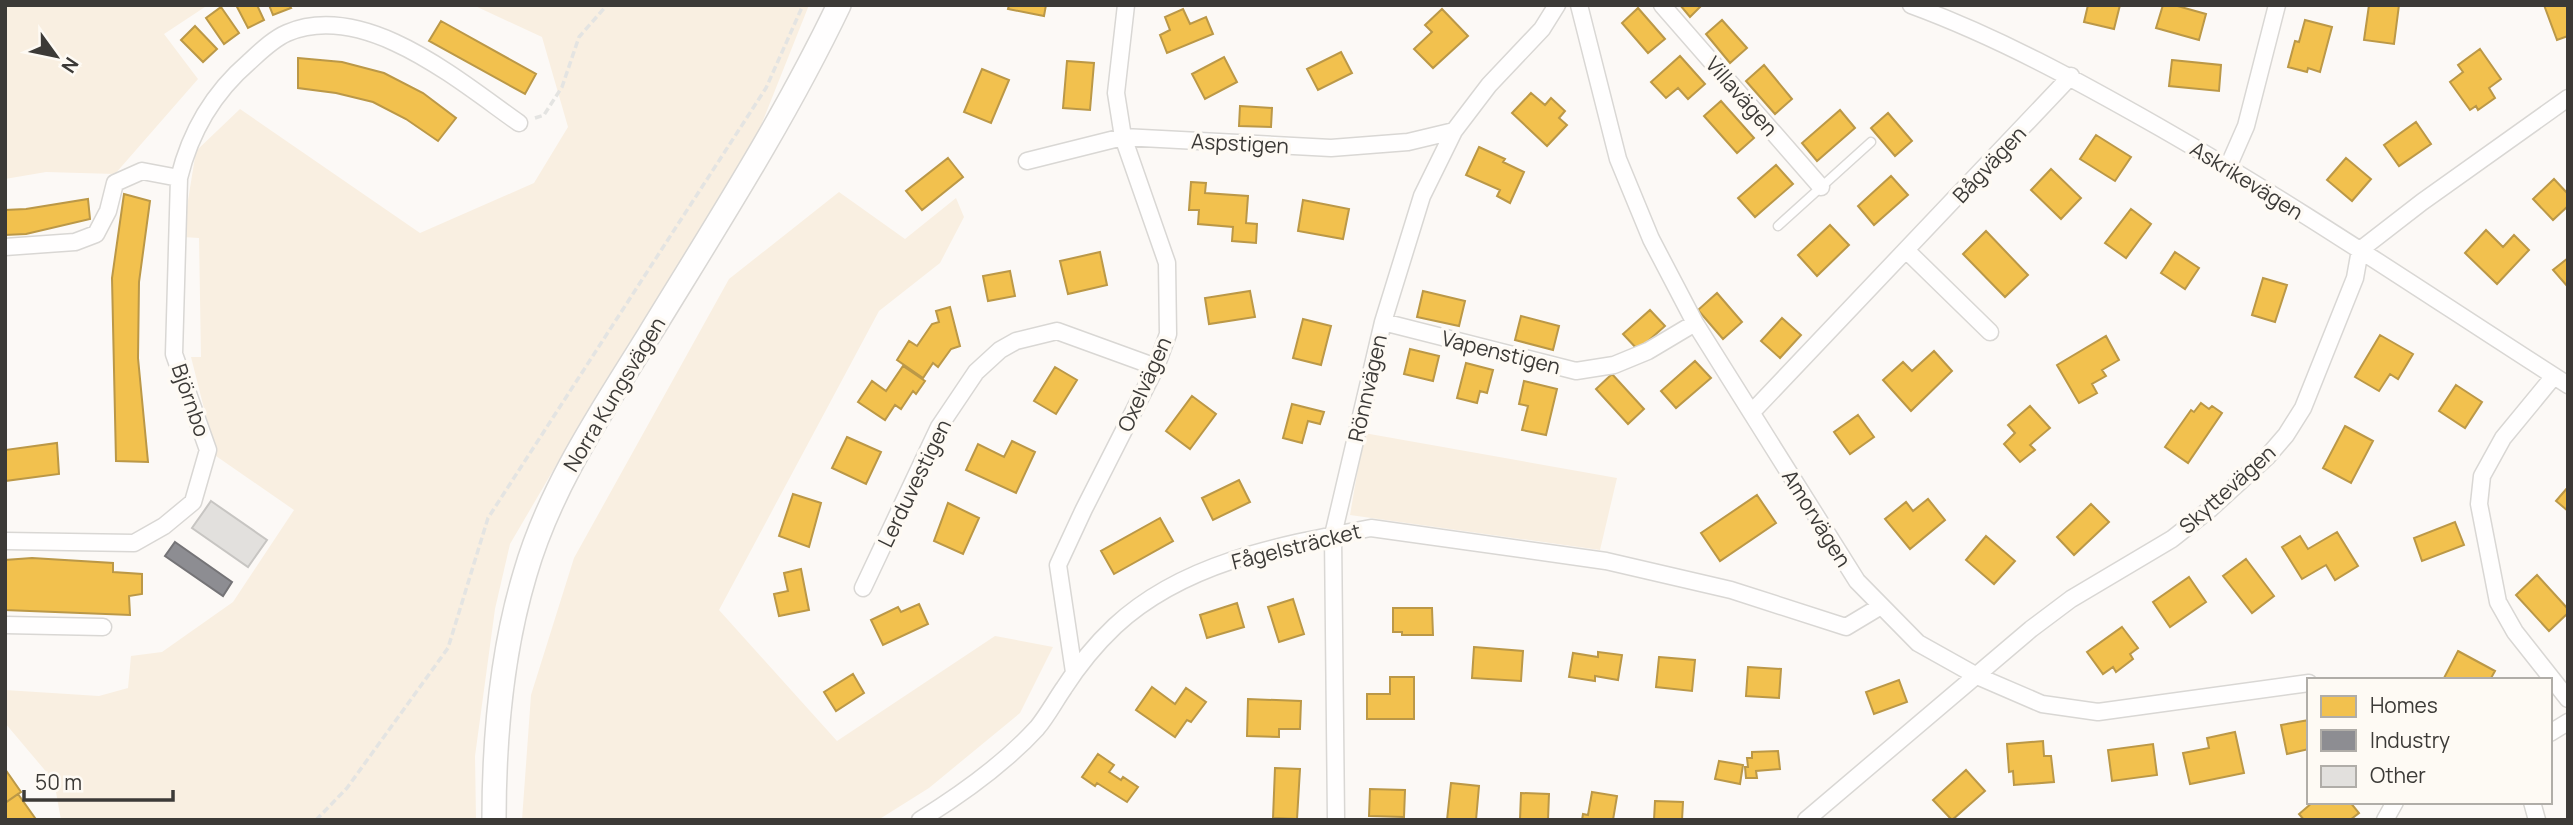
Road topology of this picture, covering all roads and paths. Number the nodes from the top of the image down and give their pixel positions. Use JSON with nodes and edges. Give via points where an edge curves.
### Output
{"nodes":[{"id":1,"x":607,"y":5,"type":"edge"},
{"id":2,"x":803,"y":5,"type":"edge"},
{"id":3,"x":839,"y":5,"type":"edge"},
{"id":4,"x":1126,"y":5,"type":"edge"},
{"id":5,"x":1557,"y":5,"type":"edge"},
{"id":6,"x":1579,"y":5,"type":"edge"},
{"id":7,"x":1662,"y":5,"type":"edge"},
{"id":8,"x":1911,"y":5,"type":"edge"},
{"id":9,"x":2277,"y":5,"type":"edge"},
{"id":10,"x":2071,"y":76,"type":"junction"},
{"id":11,"x":2568,"y":98,"type":"edge"},
{"id":12,"x":519,"y":123,"type":"joint"},
{"id":13,"x":1454,"y":131,"type":"junction"},
{"id":14,"x":1123,"y":137,"type":"junction"},
{"id":15,"x":1871,"y":142,"type":"dead end"},
{"id":16,"x":1027,"y":161,"type":"dead end"},
{"id":17,"x":2228,"y":167,"type":"junction"},
{"id":18,"x":179,"y":178,"type":"junction"},
{"id":19,"x":1821,"y":187,"type":"junction"},
{"id":20,"x":1778,"y":226,"type":"dead end"},
{"id":21,"x":5,"y":247,"type":"edge"},
{"id":22,"x":1906,"y":250,"type":"junction"},
{"id":23,"x":2360,"y":250,"type":"junction"},
{"id":24,"x":1383,"y":322,"type":"junction"},
{"id":25,"x":1695,"y":324,"type":"junction"},
{"id":26,"x":1990,"y":332,"type":"dead end"},
{"id":27,"x":1156,"y":367,"type":"junction"},
{"id":28,"x":2561,"y":380,"type":"edge"},
{"id":29,"x":1752,"y":412,"type":"junction"},
{"id":30,"x":1333,"y":535,"type":"junction"},
{"id":31,"x":5,"y":541,"type":"edge"},
{"id":32,"x":863,"y":588,"type":"dead end"},
{"id":33,"x":1881,"y":606,"type":"junction"},
{"id":34,"x":5,"y":625,"type":"edge"},
{"id":35,"x":103,"y":627,"type":"dead end"},
{"id":36,"x":1074,"y":672,"type":"junction"},
{"id":37,"x":1977,"y":676,"type":"junction"},
{"id":38,"x":2551,"y":678,"type":"edge"},
{"id":39,"x":2552,"y":679,"type":"edge"},
{"id":40,"x":2307,"y":683,"type":"edge"},
{"id":41,"x":2568,"y":699,"type":"edge"},
{"id":42,"x":2568,"y":722,"type":"edge"},
{"id":43,"x":2552,"y":732,"type":"edge"},
{"id":44,"x":2394,"y":804,"type":"edge"},
{"id":45,"x":316,"y":820,"type":"edge"},
{"id":46,"x":494,"y":820,"type":"edge"},
{"id":47,"x":920,"y":820,"type":"edge"},
{"id":48,"x":1336,"y":820,"type":"edge"},
{"id":49,"x":1806,"y":820,"type":"edge"},
{"id":50,"x":2385,"y":820,"type":"edge"}],
"edges":[{"from":1,"to":12,"type":"path","via":[[579,37],[562,87],[544,115]]},
{"from":2,"to":45,"type":"path","via":[[766,89],[488,518],[448,648],[347,788]]},
{"from":3,"to":46,"type":"main road","name":"Norra Kungsvägen","via":[[730,204],[578,452],[544,520],[525,573],[504,663]]},
{"from":4,"to":14,"type":"street","name":"Oxelvägen","via":[[1116,93]]},
{"from":5,"to":13,"type":"street","name":"Rönnvägen","via":[[1542,29],[1489,85]]},
{"from":6,"to":25,"type":"street","name":"Amorvägen","via":[[1618,159],[1651,239]]},
{"from":7,"to":19,"type":"street","name":"Villavägen"},
{"from":8,"to":10,"type":"street","name":"Askrikevägen","via":[[1967,26]]},
{"from":9,"to":17,"type":"street","via":[[2246,126]]},
{"from":10,"to":17,"type":"street","name":"Askrikevägen"},
{"from":10,"to":22,"type":"street","name":"Bågvägen"},
{"from":11,"to":23,"type":"street"},
{"from":12,"to":18,"type":"street","name":"Björnbo","via":[[399,42],[363,29],[304,28],[286,33],[263,50],[225,88],[198,123]]},
{"from":13,"to":14,"type":"street","name":"Aspstigen","via":[[1408,142],[1331,148]]},
{"from":13,"to":24,"type":"street","name":"Rönnvägen","via":[[1422,196]]},
{"from":14,"to":16,"type":"street","name":"Aspstigen"},
{"from":14,"to":27,"type":"street","name":"Oxelvägen","via":[[1167,263],[1168,334]]},
{"from":15,"to":19,"type":"lane"},
{"from":17,"to":23,"type":"street","name":"Askrikevägen"},
{"from":18,"to":21,"type":"street","via":[[142,172],[115,183],[96,234],[75,242]]},
{"from":18,"to":31,"type":"street","name":"Björnbo","via":[[174,354],[208,450],[193,502],[134,543]]},
{"from":19,"to":20,"type":"lane"},
{"from":22,"to":26,"type":"street"},
{"from":22,"to":29,"type":"street","name":"Bågvägen"},
{"from":23,"to":28,"type":"street","name":"Askrikevägen"},
{"from":23,"to":37,"type":"street","name":"Skyttevägen","via":[[2355,278],[2303,408],[2267,457],[2172,539],[2071,599]]},
{"from":24,"to":25,"type":"street","name":"Vapenstigen","via":[[1576,371],[1614,365]]},
{"from":24,"to":30,"type":"street","name":"Rönnvägen"},
{"from":25,"to":29,"type":"street","name":"Amorvägen"},
{"from":27,"to":32,"type":"street","name":"Lerduvestigen","via":[[1057,331],[1000,350],[976,372],[939,427]]},
{"from":27,"to":36,"type":"street","name":"Oxelvägen","via":[[1058,565]]},
{"from":28,"to":38,"type":"street","via":[[2503,438],[2482,476],[2479,505],[2498,602]]},
{"from":29,"to":33,"type":"street","name":"Amorvägen","via":[[1857,581]]},
{"from":30,"to":33,"type":"street","name":"Fågelsträcket","via":[[1371,528],[1606,561],[1731,590],[1846,627]]},
{"from":30,"to":36,"type":"street","name":"Fågelsträcket","via":[[1243,555],[1161,591],[1115,626]]},
{"from":30,"to":48,"type":"street","name":"Rönnvägen"},
{"from":33,"to":37,"type":"street","name":"Amorvägen","via":[[1918,643]]},
{"from":34,"to":35,"type":"street"},
{"from":36,"to":47,"type":"street","name":"Fågelsträcket","via":[[1037,727],[972,788]]},
{"from":37,"to":40,"type":"street","name":"Amorvägen","via":[[2042,704],[2098,712]]},
{"from":37,"to":49,"type":"street","name":"Skyttevägen"},
{"from":39,"to":41,"type":"street"},
{"from":42,"to":43,"type":"street"},
{"from":44,"to":50,"type":"street"}]}
